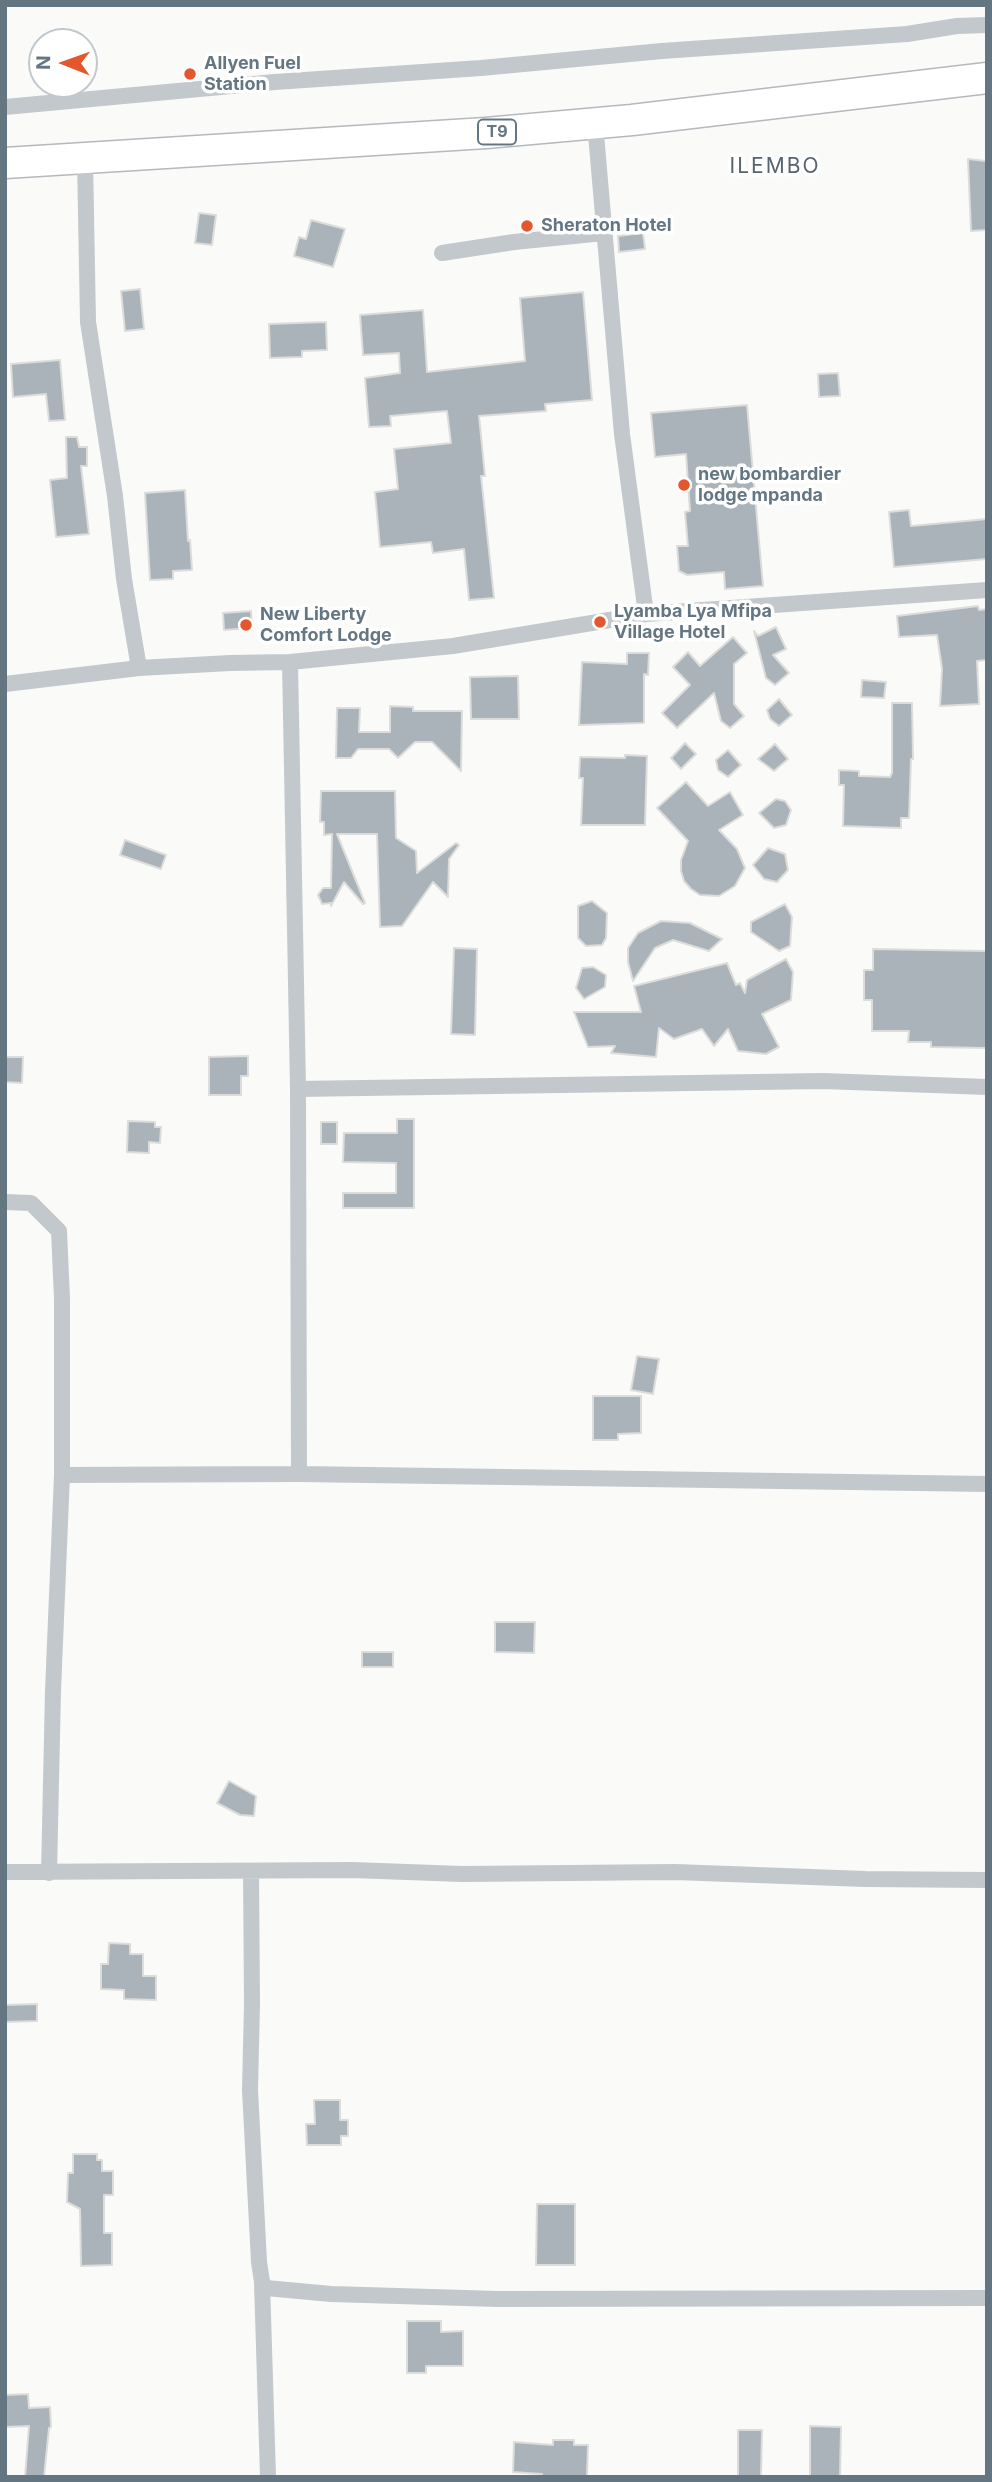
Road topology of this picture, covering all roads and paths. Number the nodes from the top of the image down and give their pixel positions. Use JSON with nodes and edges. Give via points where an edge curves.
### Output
{"nodes":[{"id":1,"x":987,"y":25,"type":"edge"},
{"id":2,"x":987,"y":78,"type":"edge"},
{"id":3,"x":5,"y":107,"type":"edge"},
{"id":4,"x":595,"y":123,"type":"junction"},
{"id":5,"x":85,"y":159,"type":"junction"},
{"id":6,"x":5,"y":163,"type":"edge"},
{"id":7,"x":604,"y":233,"type":"junction"},
{"id":8,"x":442,"y":253,"type":"dead end"},
{"id":9,"x":987,"y":590,"type":"edge"},
{"id":10,"x":646,"y":614,"type":"junction"},
{"id":11,"x":290,"y":662,"type":"junction"},
{"id":12,"x":139,"y":668,"type":"junction"},
{"id":13,"x":5,"y":684,"type":"edge"},
{"id":14,"x":987,"y":1087,"type":"edge"},
{"id":15,"x":298,"y":1089,"type":"junction"},
{"id":16,"x":5,"y":1202,"type":"edge"},
{"id":17,"x":299,"y":1474,"type":"junction"},
{"id":18,"x":62,"y":1475,"type":"junction"},
{"id":19,"x":987,"y":1484,"type":"edge"},
{"id":20,"x":5,"y":1872,"type":"edge"},
{"id":21,"x":251,"y":1872,"type":"junction"},
{"id":22,"x":49,"y":1873,"type":"junction"},
{"id":23,"x":987,"y":1880,"type":"edge"},
{"id":24,"x":262,"y":2282,"type":"junction"},
{"id":25,"x":987,"y":2298,"type":"edge"},
{"id":26,"x":268,"y":2477,"type":"edge"}],
"edges":[{"from":1,"to":3,"type":"street"},
{"from":2,"to":4,"type":"highway","number":"T9"},
{"from":4,"to":5,"type":"highway","number":"T9"},
{"from":4,"to":7,"type":"street"},
{"from":5,"to":6,"type":"highway","number":"T9"},
{"from":5,"to":12,"type":"street","via":[[88,322]]},
{"from":7,"to":8,"type":"street"},
{"from":7,"to":10,"type":"street","via":[[622,433]]},
{"from":9,"to":10,"type":"street"},
{"from":10,"to":11,"type":"street","via":[[453,646]]},
{"from":11,"to":12,"type":"street"},
{"from":11,"to":15,"type":"street"},
{"from":12,"to":13,"type":"street"},
{"from":14,"to":15,"type":"street","via":[[823,1081]]},
{"from":15,"to":17,"type":"street"},
{"from":16,"to":18,"type":"street","via":[[31,1203],[59,1231]]},
{"from":17,"to":18,"type":"street"},
{"from":17,"to":19,"type":"street"},
{"from":18,"to":22,"type":"street"},
{"from":20,"to":22,"type":"street"},
{"from":21,"to":22,"type":"street"},
{"from":21,"to":23,"type":"street","via":[[675,1872]]},
{"from":21,"to":24,"type":"street","via":[[250,2090]]},
{"from":24,"to":25,"type":"street","via":[[266,2288],[331,2294],[460,2298]]},
{"from":24,"to":26,"type":"street"}]}
